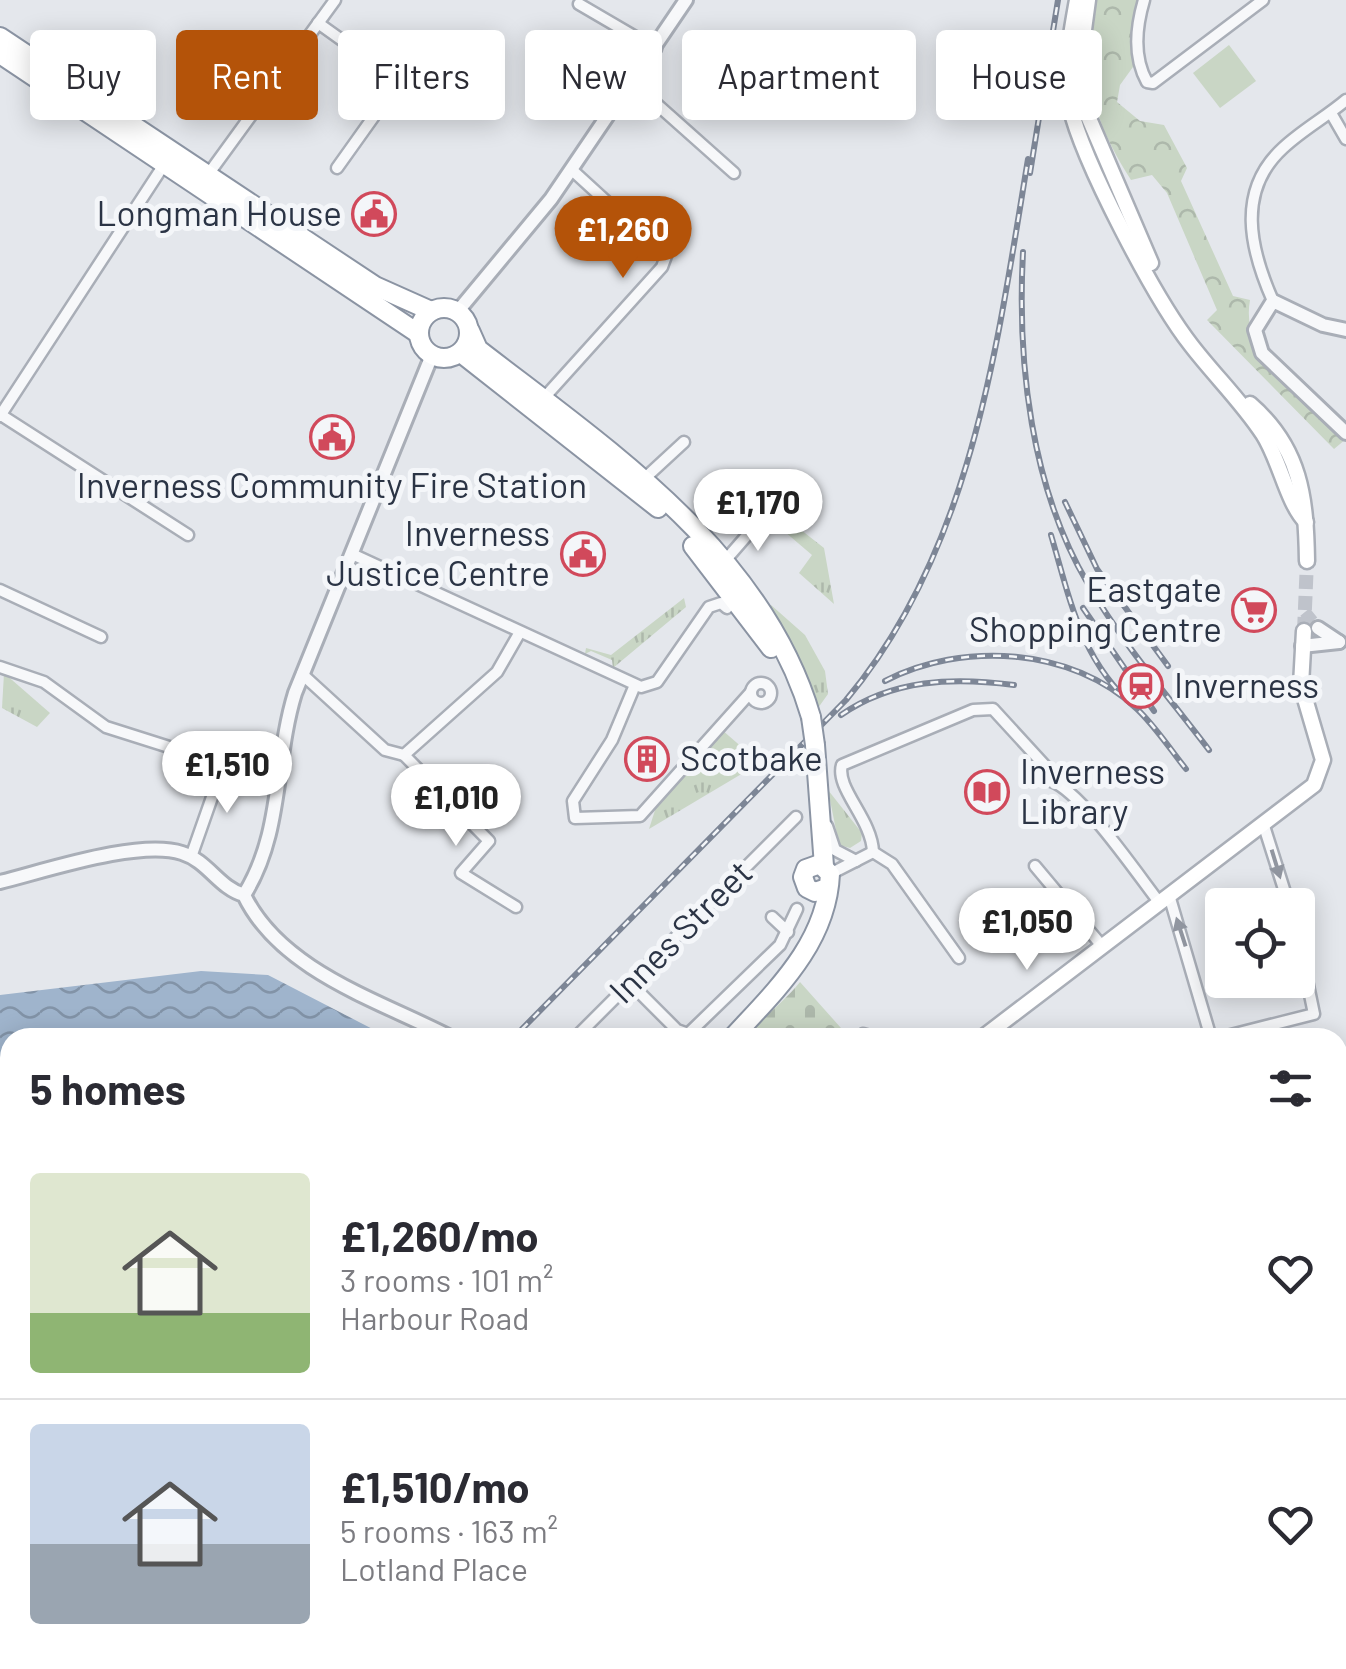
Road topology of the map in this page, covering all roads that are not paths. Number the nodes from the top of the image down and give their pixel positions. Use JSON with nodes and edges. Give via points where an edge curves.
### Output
{"nodes":[{"id":1,"x":335,"y":0,"type":"edge"},
{"id":2,"x":686,"y":0,"type":"edge"},
{"id":3,"x":1077,"y":0,"type":"edge"},
{"id":4,"x":1088,"y":0,"type":"edge"},
{"id":5,"x":1144,"y":0,"type":"edge"},
{"id":6,"x":1263,"y":0,"type":"edge"},
{"id":7,"x":579,"y":4,"type":"dead end"},
{"id":8,"x":318,"y":23,"type":"junction"},
{"id":9,"x":623,"y":30,"type":"edge"},
{"id":10,"x":0,"y":37,"type":"edge"},
{"id":11,"x":662,"y":40,"type":"edge"},
{"id":12,"x":0,"y":54,"type":"edge"},
{"id":13,"x":1346,"y":100,"type":"edge"},
{"id":14,"x":662,"y":109,"type":"edge"},
{"id":15,"x":1331,"y":113,"type":"junction"},
{"id":16,"x":607,"y":120,"type":"edge"},
{"id":17,"x":1346,"y":139,"type":"edge"},
{"id":18,"x":170,"y":160,"type":"junction"},
{"id":19,"x":337,"y":168,"type":"dead end"},
{"id":20,"x":572,"y":170,"type":"junction"},
{"id":21,"x":734,"y":173,"type":"dead end"},
{"id":22,"x":206,"y":176,"type":"junction"},
{"id":23,"x":1273,"y":301,"type":"junction"},
{"id":24,"x":430,"y":311,"type":"junction"},
{"id":25,"x":458,"y":311,"type":"junction"},
{"id":26,"x":1171,"y":315,"type":"junction"},
{"id":27,"x":1346,"y":330,"type":"edge"},
{"id":28,"x":470,"y":331,"type":"junction"},
{"id":29,"x":419,"y":334,"type":"junction"},
{"id":30,"x":460,"y":352,"type":"junction"},
{"id":31,"x":432,"y":355,"type":"junction"},
{"id":32,"x":543,"y":399,"type":"junction"},
{"id":33,"x":0,"y":415,"type":"edge"},
{"id":34,"x":1346,"y":433,"type":"edge"},
{"id":35,"x":684,"y":442,"type":"dead end"},
{"id":36,"x":644,"y":478,"type":"junction"},
{"id":37,"x":763,"y":517,"type":"dead end"},
{"id":38,"x":188,"y":535,"type":"dead end"},
{"id":39,"x":352,"y":554,"type":"junction"},
{"id":40,"x":1308,"y":561,"type":"tunnel mouth"},
{"id":41,"x":723,"y":564,"type":"junction"},
{"id":42,"x":0,"y":590,"type":"edge"},
{"id":43,"x":727,"y":608,"type":"dead end"},
{"id":44,"x":520,"y":632,"type":"junction"},
{"id":45,"x":1308,"y":635,"type":"junction"},
{"id":46,"x":101,"y":636,"type":"dead end"},
{"id":47,"x":0,"y":667,"type":"edge"},
{"id":48,"x":302,"y":674,"type":"junction"},
{"id":49,"x":635,"y":685,"type":"junction"},
{"id":50,"x":749,"y":696,"type":"dead end"},
{"id":51,"x":806,"y":722,"type":"junction"},
{"id":52,"x":810,"y":750,"type":"junction"},
{"id":53,"x":404,"y":755,"type":"junction"},
{"id":54,"x":820,"y":802,"type":"junction"},
{"id":55,"x":796,"y":817,"type":"dead end"},
{"id":56,"x":1263,"y":823,"type":"junction"},
{"id":57,"x":873,"y":852,"type":"junction"},
{"id":58,"x":191,"y":856,"type":"junction"},
{"id":59,"x":856,"y":861,"type":"junction"},
{"id":60,"x":1035,"y":866,"type":"dead end"},
{"id":61,"x":823,"y":874,"type":"junction"},
{"id":62,"x":0,"y":882,"type":"edge"},
{"id":63,"x":1284,"y":888,"type":"edge"},
{"id":64,"x":244,"y":895,"type":"junction"},
{"id":65,"x":1164,"y":898,"type":"junction"},
{"id":66,"x":516,"y":907,"type":"dead end"},
{"id":67,"x":797,"y":909,"type":"dead end"},
{"id":68,"x":772,"y":916,"type":"dead end"},
{"id":69,"x":788,"y":932,"type":"junction"},
{"id":70,"x":1102,"y":946,"type":"junction"},
{"id":71,"x":959,"y":958,"type":"dead end"},
{"id":72,"x":630,"y":983,"type":"junction"},
{"id":73,"x":1311,"y":998,"type":"edge"},
{"id":74,"x":433,"y":1028,"type":"edge"},
{"id":75,"x":585,"y":1028,"type":"edge"},
{"id":76,"x":674,"y":1028,"type":"edge"},
{"id":77,"x":694,"y":1028,"type":"edge"},
{"id":78,"x":724,"y":1028,"type":"edge"},
{"id":79,"x":741,"y":1028,"type":"edge"},
{"id":80,"x":995,"y":1028,"type":"edge"},
{"id":81,"x":1211,"y":1028,"type":"edge"},
{"id":82,"x":1256,"y":1028,"type":"edge"}],
"edges":[{"from":1,"to":8,"type":"street"},
{"from":2,"to":11,"type":"street"},
{"from":3,"to":26,"type":"main road","via":[[1070,107]]},
{"from":4,"to":26,"type":"main road","via":[[1079,67],[1082,102]]},
{"from":5,"to":6,"type":"street","via":[[1137,53],[1139,70],[1153,83]]},
{"from":7,"to":9,"type":"street"},
{"from":8,"to":19,"type":"street","via":[[399,81]]},
{"from":8,"to":22,"type":"street"},
{"from":10,"to":18,"type":"highway"},
{"from":12,"to":18,"type":"highway"},
{"from":13,"to":15,"type":"street"},
{"from":14,"to":21,"type":"street"},
{"from":15,"to":17,"type":"street"},
{"from":15,"to":23,"type":"street","via":[[1269,162],[1253,197],[1251,234]]},
{"from":16,"to":20,"type":"street"},
{"from":18,"to":22,"type":"highway"},
{"from":18,"to":29,"type":"highway"},
{"from":18,"to":33,"type":"street"},
{"from":20,"to":25,"type":"street"},
{"from":20,"to":32,"type":"street","via":[[666,256]]},
{"from":22,"to":24,"type":"highway","via":[[375,286]]},
{"from":23,"to":27,"type":"street"},
{"from":23,"to":34,"type":"street","via":[[1256,324],[1262,353]]},
{"from":24,"to":25,"type":"highway"},
{"from":24,"to":29,"type":"highway"},
{"from":25,"to":28,"type":"highway"},
{"from":26,"to":40,"type":"main road","via":[[1277,456],[1296,512],[1306,522]]},
{"from":28,"to":30,"type":"highway"},
{"from":28,"to":32,"type":"highway","via":[[478,349]]},
{"from":29,"to":31,"type":"highway"},
{"from":30,"to":31,"type":"highway"},
{"from":30,"to":51,"type":"highway","via":[[674,524],[774,654]]},
{"from":31,"to":39,"type":"street"},
{"from":32,"to":36,"type":"highway"},
{"from":33,"to":38,"type":"street"},
{"from":35,"to":36,"type":"street"},
{"from":36,"to":41,"type":"highway"},
{"from":37,"to":41,"type":"street"},
{"from":39,"to":44,"type":"street"},
{"from":39,"to":48,"type":"street"},
{"from":41,"to":51,"type":"highway","via":[[783,645]]},
{"from":42,"to":46,"type":"street"},
{"from":43,"to":49,"type":"street","via":[[710,607],[657,682]]},
{"from":44,"to":49,"type":"street"},
{"from":44,"to":53,"type":"street","via":[[497,672]]},
{"from":45,"to":45,"type":"street","via":[[1339,642]]},
{"from":45,"to":56,"type":"main road","via":[[1301,685],[1321,772],[1314,785]]},
{"from":47,"to":58,"type":"street","via":[[44,682],[106,728],[205,756],[217,770],[217,783]]},
{"from":48,"to":53,"type":"street","via":[[385,750]]},
{"from":48,"to":64,"type":"street","via":[[286,726],[274,826]]},
{"from":49,"to":50,"type":"street","via":[[612,740],[573,801],[576,818],[640,816]]},
{"from":51,"to":52,"type":"highway"},
{"from":52,"to":54,"type":"highway"},
{"from":52,"to":61,"type":"highway"},
{"from":53,"to":66,"type":"street","via":[[489,841],[461,873]]},
{"from":54,"to":59,"type":"street","via":[[835,850]]},
{"from":54,"to":61,"type":"highway"},
{"from":55,"to":72,"type":"street","name":"Innes Street","via":[[790,831]]},
{"from":56,"to":63,"type":"street","one_way":true},
{"from":56,"to":65,"type":"main road"},
{"from":57,"to":59,"type":"street"},
{"from":57,"to":65,"type":"street","via":[[870,825],[839,776],[842,766],[980,708],[993,709],[1051,781],[1066,788]]},
{"from":57,"to":71,"type":"street","via":[[892,864]]},
{"from":58,"to":62,"type":"street","via":[[144,851]]},
{"from":58,"to":64,"type":"street","via":[[231,892]]},
{"from":59,"to":61,"type":"street"},
{"from":60,"to":70,"type":"street"},
{"from":61,"to":78,"type":"highway","via":[[803,876],[809,916],[792,953]]},
{"from":61,"to":79,"type":"highway","via":[[816,934]]},
{"from":64,"to":74,"type":"street","via":[[293,954]]},
{"from":65,"to":70,"type":"main road"},
{"from":81,"to":65,"type":"street","one_way":true},
{"from":67,"to":69,"type":"street"},
{"from":68,"to":69,"type":"street"},
{"from":69,"to":77,"type":"street"},
{"from":70,"to":80,"type":"main road"},
{"from":72,"to":75,"type":"street","name":"Innes Street"},
{"from":72,"to":76,"type":"street"},
{"from":73,"to":82,"type":"street","via":[[1314,1014]]}]}
